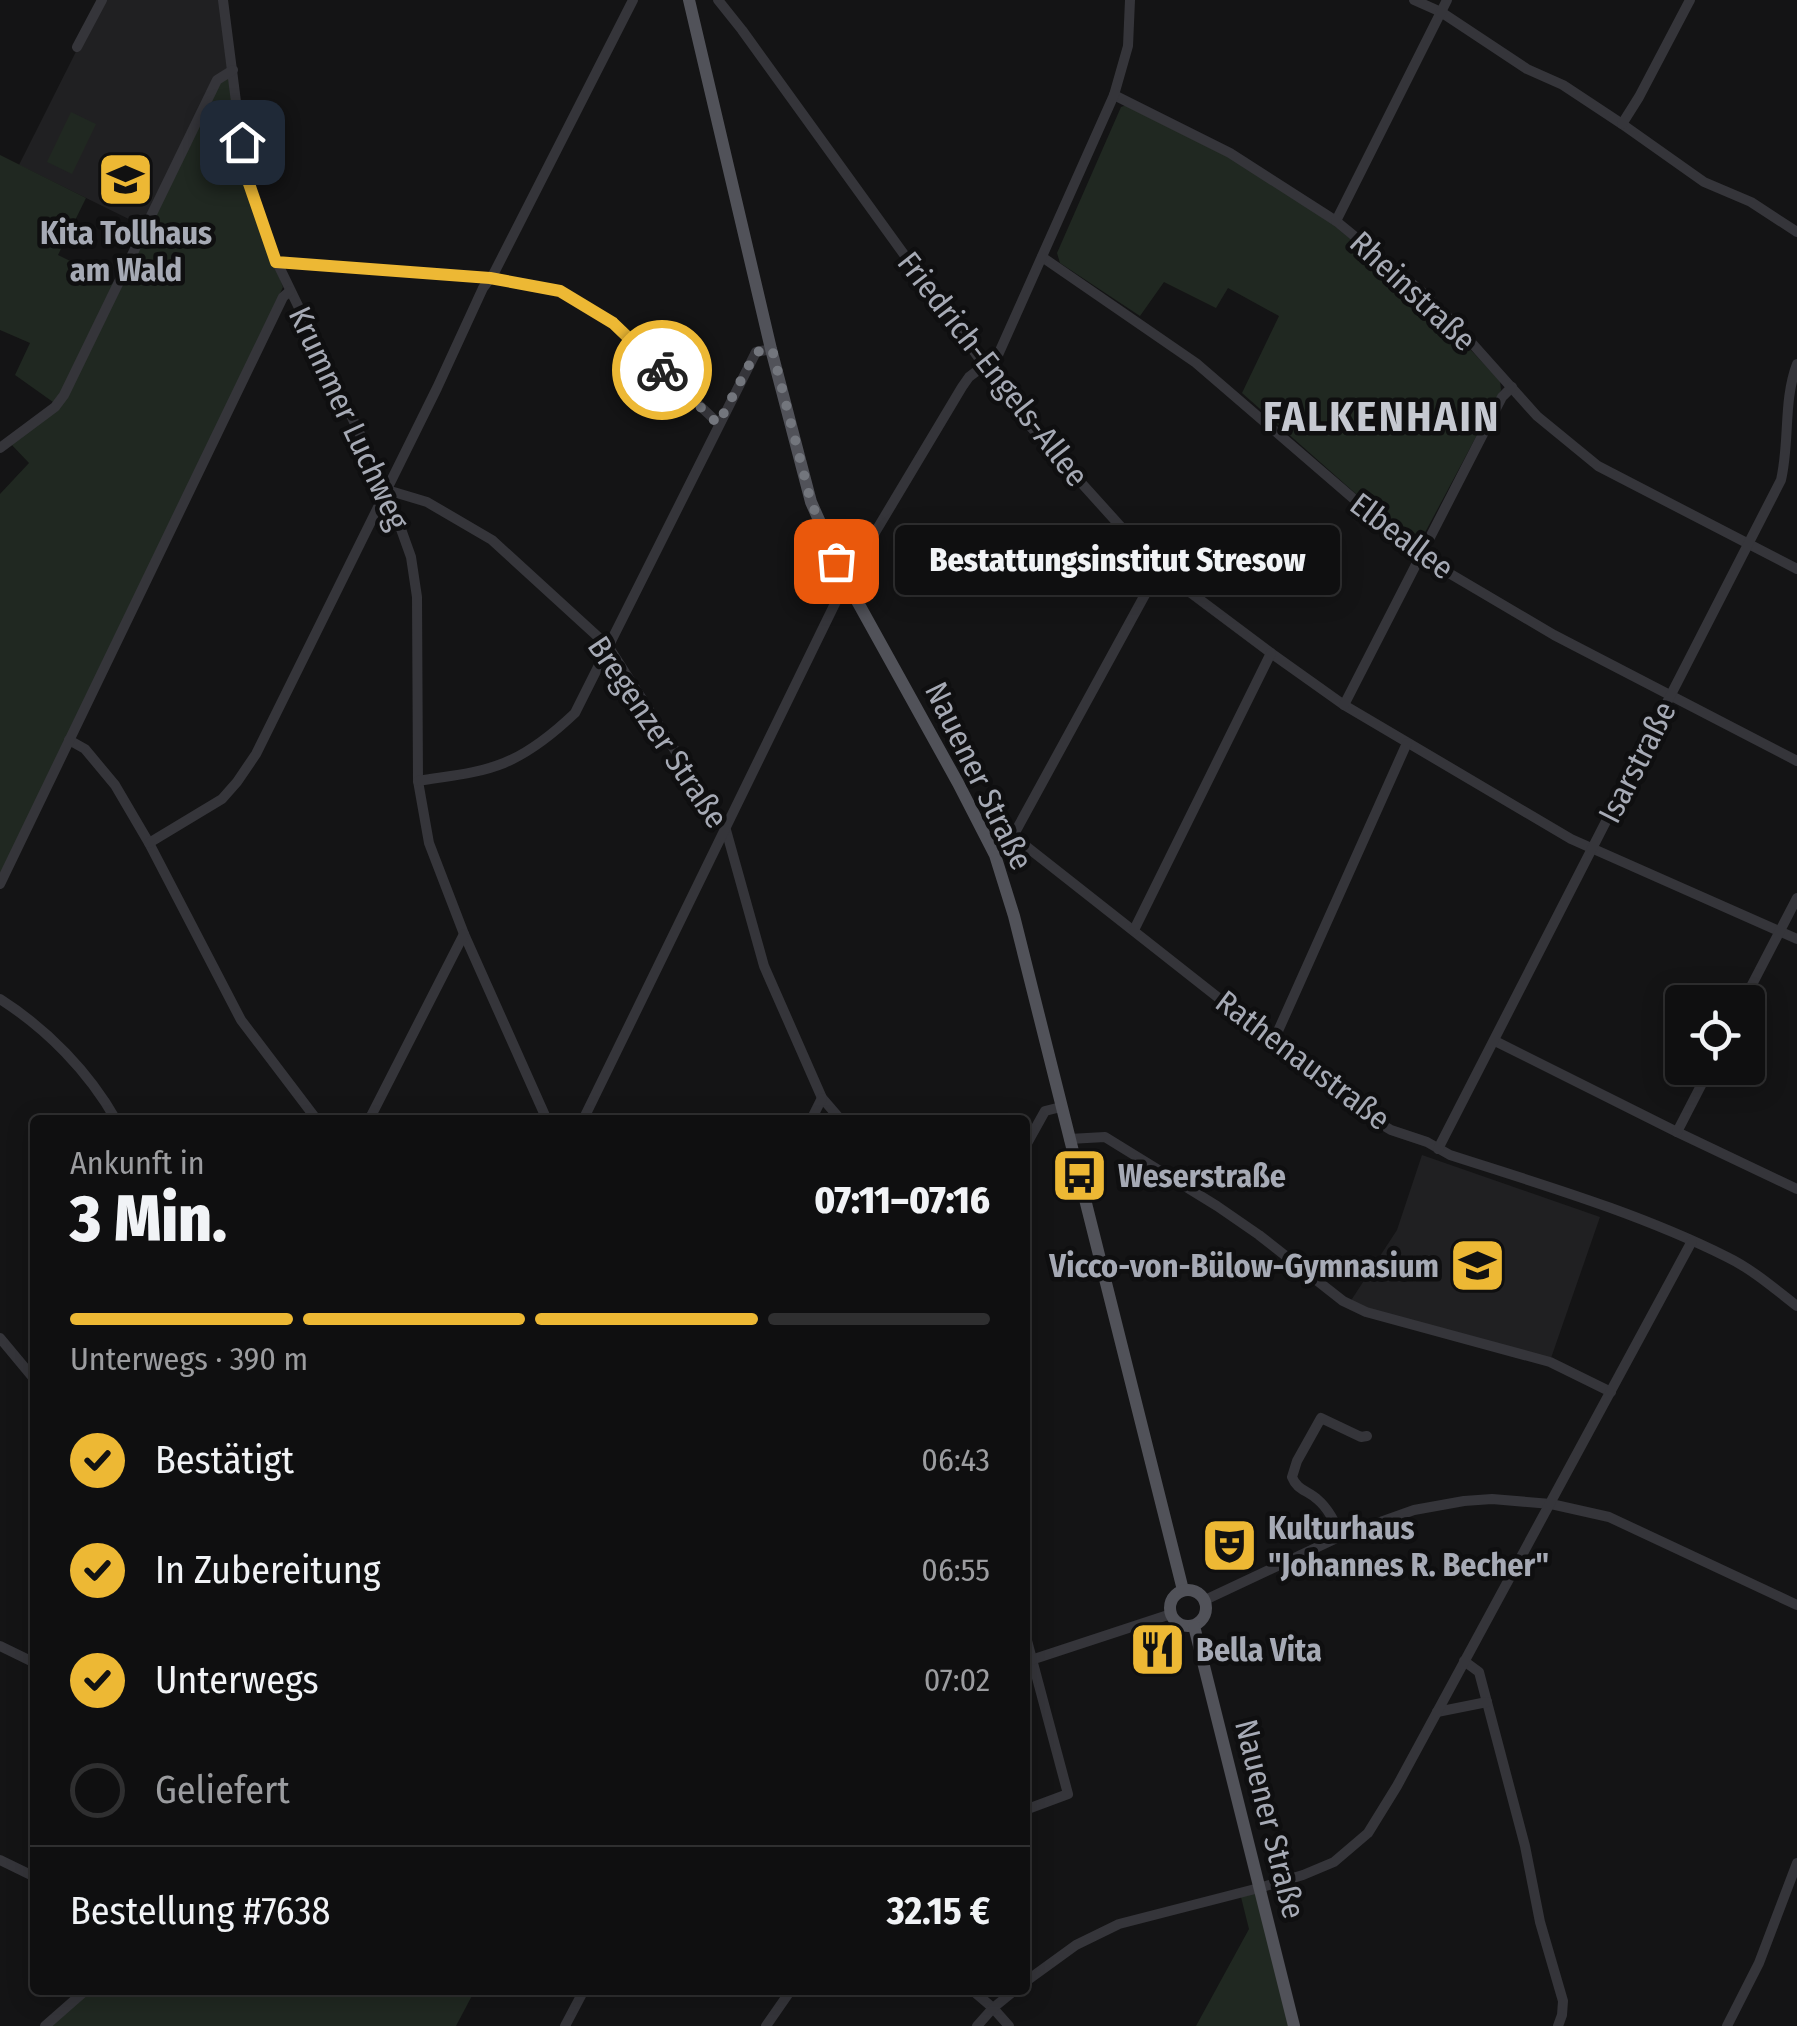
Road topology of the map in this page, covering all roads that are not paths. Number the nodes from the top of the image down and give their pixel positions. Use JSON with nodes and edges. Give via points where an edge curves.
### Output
{"nodes":[{"id":1,"x":102,"y":0,"type":"edge"},
{"id":2,"x":223,"y":0,"type":"edge"},
{"id":3,"x":633,"y":0,"type":"edge"},
{"id":4,"x":689,"y":0,"type":"edge"},
{"id":5,"x":718,"y":0,"type":"edge"},
{"id":6,"x":1130,"y":0,"type":"edge"},
{"id":7,"x":1414,"y":0,"type":"edge"},
{"id":8,"x":1447,"y":0,"type":"edge"},
{"id":9,"x":1690,"y":0,"type":"edge"},
{"id":10,"x":1441,"y":12,"type":"junction"},
{"id":11,"x":76,"y":46,"type":"dead end"},
{"id":12,"x":233,"y":70,"type":"junction"},
{"id":13,"x":1114,"y":94,"type":"junction"},
{"id":14,"x":1622,"y":124,"type":"junction"},
{"id":15,"x":1336,"y":221,"type":"junction"},
{"id":16,"x":1797,"y":232,"type":"edge"},
{"id":17,"x":1042,"y":257,"type":"junction"},
{"id":18,"x":276,"y":262,"type":"junction"},
{"id":19,"x":490,"y":278,"type":"junction"},
{"id":20,"x":290,"y":291,"type":"junction"},
{"id":21,"x":772,"y":349,"type":"junction"},
{"id":22,"x":1797,"y":364,"type":"edge"},
{"id":23,"x":983,"y":366,"type":"junction"},
{"id":24,"x":1512,"y":387,"type":"junction"},
{"id":25,"x":718,"y":424,"type":"junction"},
{"id":26,"x":1793,"y":425,"type":"edge"},
{"id":27,"x":0,"y":448,"type":"edge"},
{"id":28,"x":386,"y":490,"type":"junction"},
{"id":29,"x":1750,"y":544,"type":"junction"},
{"id":30,"x":1420,"y":556,"type":"junction"},
{"id":31,"x":1159,"y":568,"type":"junction"},
{"id":32,"x":1797,"y":568,"type":"edge"},
{"id":33,"x":846,"y":581,"type":"junction"},
{"id":34,"x":608,"y":646,"type":"junction"},
{"id":35,"x":1271,"y":654,"type":"junction"},
{"id":36,"x":1670,"y":696,"type":"junction"},
{"id":37,"x":1344,"y":705,"type":"junction"},
{"id":38,"x":69,"y":740,"type":"junction"},
{"id":39,"x":1407,"y":743,"type":"junction"},
{"id":40,"x":1797,"y":761,"type":"edge"},
{"id":41,"x":418,"y":781,"type":"junction"},
{"id":42,"x":726,"y":830,"type":"junction"},
{"id":43,"x":149,"y":842,"type":"junction"},
{"id":44,"x":1592,"y":850,"type":"junction"},
{"id":45,"x":0,"y":884,"type":"edge"},
{"id":46,"x":1797,"y":898,"type":"edge"},
{"id":47,"x":1134,"y":930,"type":"junction"},
{"id":48,"x":1780,"y":930,"type":"junction"},
{"id":49,"x":464,"y":934,"type":"junction"},
{"id":50,"x":1797,"y":938,"type":"edge"},
{"id":51,"x":1752,"y":985,"type":"edge"},
{"id":52,"x":0,"y":999,"type":"edge"},
{"id":53,"x":1274,"y":1040,"type":"junction"},
{"id":54,"x":1495,"y":1041,"type":"junction"},
{"id":55,"x":1701,"y":1085,"type":"edge"},
{"id":56,"x":822,"y":1098,"type":"junction"},
{"id":57,"x":1061,"y":1107,"type":"junction"},
{"id":58,"x":113,"y":1115,"type":"edge"},
{"id":59,"x":314,"y":1115,"type":"edge"},
{"id":60,"x":373,"y":1115,"type":"edge"},
{"id":61,"x":544,"y":1115,"type":"edge"},
{"id":62,"x":586,"y":1115,"type":"edge"},
{"id":63,"x":814,"y":1115,"type":"edge"},
{"id":64,"x":837,"y":1115,"type":"edge"},
{"id":65,"x":1677,"y":1132,"type":"junction"},
{"id":66,"x":1030,"y":1138,"type":"edge"},
{"id":67,"x":1069,"y":1139,"type":"junction"},
{"id":68,"x":1438,"y":1149,"type":"junction"},
{"id":69,"x":1797,"y":1189,"type":"edge"},
{"id":70,"x":1692,"y":1242,"type":"junction"},
{"id":71,"x":1797,"y":1306,"type":"edge"},
{"id":72,"x":0,"y":1338,"type":"edge"},
{"id":73,"x":30,"y":1374,"type":"edge"},
{"id":74,"x":1610,"y":1392,"type":"junction"},
{"id":75,"x":1367,"y":1436,"type":"dead end"},
{"id":76,"x":1551,"y":1504,"type":"junction"},
{"id":77,"x":1341,"y":1536,"type":"junction"},
{"id":78,"x":1184,"y":1590,"type":"junction"},
{"id":79,"x":1205,"y":1600,"type":"junction"},
{"id":80,"x":1797,"y":1605,"type":"edge"},
{"id":81,"x":1170,"y":1614,"type":"junction"},
{"id":82,"x":1194,"y":1626,"type":"junction"},
{"id":83,"x":0,"y":1646,"type":"edge"},
{"id":84,"x":1030,"y":1660,"type":"edge"},
{"id":85,"x":30,"y":1661,"type":"edge"},
{"id":86,"x":1464,"y":1661,"type":"junction"},
{"id":87,"x":1030,"y":1668,"type":"edge"},
{"id":88,"x":1487,"y":1702,"type":"junction"},
{"id":89,"x":1437,"y":1712,"type":"junction"},
{"id":90,"x":1030,"y":1808,"type":"edge"},
{"id":91,"x":0,"y":1860,"type":"edge"},
{"id":92,"x":1797,"y":1864,"type":"edge"},
{"id":93,"x":30,"y":1875,"type":"edge"},
{"id":94,"x":1260,"y":1888,"type":"junction"},
{"id":95,"x":1030,"y":1978,"type":"edge"},
{"id":96,"x":80,"y":1995,"type":"edge"},
{"id":97,"x":581,"y":1995,"type":"edge"},
{"id":98,"x":788,"y":1995,"type":"edge"},
{"id":99,"x":978,"y":1995,"type":"edge"},
{"id":100,"x":1010,"y":1995,"type":"edge"},
{"id":101,"x":994,"y":2008,"type":"junction"},
{"id":102,"x":45,"y":2026,"type":"edge"},
{"id":103,"x":565,"y":2026,"type":"edge"},
{"id":104,"x":766,"y":2026,"type":"edge"},
{"id":105,"x":977,"y":2026,"type":"edge"},
{"id":106,"x":1009,"y":2026,"type":"edge"},
{"id":107,"x":1294,"y":2026,"type":"edge"},
{"id":108,"x":1558,"y":2026,"type":"edge"},
{"id":109,"x":1727,"y":2026,"type":"edge"}],
"edges":[{"from":1,"to":11,"type":"street"},
{"from":2,"to":12,"type":"street","name":"Krummer Luchweg"},
{"from":3,"to":19,"type":"street"},
{"from":4,"to":21,"type":"main road","name":"Nauener Straße"},
{"from":5,"to":23,"type":"street","name":"Friedrich-Engels-Allee"},
{"from":6,"to":13,"type":"street","via":[[1128,46]]},
{"from":7,"to":10,"type":"street"},
{"from":8,"to":10,"type":"street"},
{"from":9,"to":14,"type":"street"},
{"from":10,"to":14,"type":"street"},
{"from":10,"to":15,"type":"street"},
{"from":12,"to":18,"type":"street","name":"Krummer Luchweg","via":[[245,172]]},
{"from":12,"to":27,"type":"street","via":[[217,80],[64,394]]},
{"from":13,"to":15,"type":"street","name":"Rheinstraße","via":[[1230,152]]},
{"from":13,"to":17,"type":"street"},
{"from":14,"to":16,"type":"street","via":[[1704,182]]},
{"from":15,"to":24,"type":"street","name":"Rheinstraße","via":[[1421,291]]},
{"from":17,"to":23,"type":"street","via":[[998,355]]},
{"from":17,"to":30,"type":"street","name":"Elbeallee","via":[[1196,363]]},
{"from":18,"to":19,"type":"street"},
{"from":18,"to":20,"type":"street","name":"Krummer Luchweg"},
{"from":19,"to":25,"type":"street","via":[[560,291],[613,323]]},
{"from":19,"to":28,"type":"street"},
{"from":20,"to":28,"type":"street","name":"Krummer Luchweg"},
{"from":20,"to":38,"type":"street"},
{"from":21,"to":25,"type":"street","via":[[756,352]]},
{"from":21,"to":33,"type":"main road","name":"Nauener Straße","via":[[811,502]]},
{"from":22,"to":26,"type":"street","name":"Isarstraße","via":[[1788,396]]},
{"from":23,"to":31,"type":"street","name":"Friedrich-Engels-Allee"},
{"from":23,"to":33,"type":"street","via":[[962,386]]},
{"from":24,"to":29,"type":"street","name":"Rheinstraße","via":[[1598,466]]},
{"from":24,"to":30,"type":"street"},
{"from":25,"to":34,"type":"street"},
{"from":26,"to":29,"type":"street","name":"Isarstraße","via":[[1781,480]]},
{"from":28,"to":34,"type":"street","name":"Bregenzer Straße","via":[[427,502],[492,540]]},
{"from":28,"to":41,"type":"street","name":"Krummer Luchweg","via":[[411,557],[417,597]]},
{"from":28,"to":43,"type":"street","via":[[256,754],[222,800]]},
{"from":29,"to":32,"type":"street","name":"Rheinstraße"},
{"from":29,"to":36,"type":"street","name":"Isarstraße"},
{"from":30,"to":36,"type":"street","name":"Elbeallee"},
{"from":30,"to":37,"type":"street"},
{"from":31,"to":35,"type":"street","name":"Friedrich-Engels-Allee"},
{"from":31,"to":47,"type":"street","name":"Rathenaustraße","via":[[1012,836]]},
{"from":33,"to":42,"type":"street"},
{"from":33,"to":57,"type":"main road","name":"Nauener Straße","via":[[994,855]]},
{"from":34,"to":41,"type":"street","via":[[575,713],[550,736],[504,763]]},
{"from":34,"to":42,"type":"street","name":"Bregenzer Straße"},
{"from":35,"to":37,"type":"street","name":"Friedrich-Engels-Allee"},
{"from":35,"to":47,"type":"street"},
{"from":36,"to":40,"type":"street","name":"Elbeallee"},
{"from":36,"to":44,"type":"street","name":"Isarstraße"},
{"from":37,"to":39,"type":"street","name":"Friedrich-Engels-Allee"},
{"from":38,"to":43,"type":"street","via":[[115,785]]},
{"from":38,"to":45,"type":"street"},
{"from":39,"to":44,"type":"street","name":"Friedrich-Engels-Allee"},
{"from":39,"to":53,"type":"street"},
{"from":41,"to":49,"type":"street","name":"Krummer Luchweg","via":[[429,843]]},
{"from":42,"to":56,"type":"street","name":"Bregenzer Straße","via":[[764,966]]},
{"from":42,"to":62,"type":"street"},
{"from":43,"to":59,"type":"street","via":[[241,1020]]},
{"from":44,"to":48,"type":"street","name":"Friedrich-Engels-Allee"},
{"from":44,"to":54,"type":"street","name":"Isarstraße"},
{"from":46,"to":48,"type":"street"},
{"from":47,"to":53,"type":"street","name":"Rathenaustraße"},
{"from":48,"to":50,"type":"street","name":"Friedrich-Engels-Allee"},
{"from":48,"to":51,"type":"street"},
{"from":49,"to":60,"type":"street"},
{"from":49,"to":61,"type":"street","name":"Krummer Luchweg"},
{"from":52,"to":58,"type":"street","via":[[53,1041]]},
{"from":53,"to":68,"type":"street","name":"Rathenaustraße","via":[[1370,1118]]},
{"from":54,"to":65,"type":"street"},
{"from":54,"to":68,"type":"street","name":"Isarstraße"},
{"from":55,"to":65,"type":"street"},
{"from":56,"to":63,"type":"street"},
{"from":56,"to":64,"type":"street","name":"Bregenzer Straße"},
{"from":57,"to":66,"type":"street","via":[[1045,1111]]},
{"from":57,"to":67,"type":"main road","name":"Nauener Straße"},
{"from":65,"to":69,"type":"street"},
{"from":67,"to":74,"type":"street","via":[[1105,1137],[1217,1206],[1366,1312],[1550,1362]]},
{"from":67,"to":78,"type":"main road","name":"Nauener Straße"},
{"from":68,"to":70,"type":"street","name":"Rathenaustraße"},
{"from":70,"to":71,"type":"street","name":"Rathenaustraße","via":[[1730,1259]]},
{"from":70,"to":74,"type":"street"},
{"from":72,"to":73,"type":"street"},
{"from":74,"to":76,"type":"street"},
{"from":75,"to":77,"type":"street","via":[[1320,1418],[1292,1477],[1330,1513]]},
{"from":76,"to":77,"type":"street","via":[[1464,1501],[1414,1510]]},
{"from":76,"to":80,"type":"street","via":[[1609,1517]]},
{"from":76,"to":86,"type":"street"},
{"from":77,"to":79,"type":"street"},
{"from":78,"to":79,"type":"main road"},
{"from":78,"to":81,"type":"main road","via":[[1173,1597]]},
{"from":79,"to":82,"type":"main road","via":[[1204,1618]]},
{"from":81,"to":82,"type":"main road","via":[[1182,1626]]},
{"from":81,"to":84,"type":"street"},
{"from":82,"to":94,"type":"main road","name":"Nauener Straße"},
{"from":83,"to":85,"type":"street"},
{"from":86,"to":88,"type":"street","via":[[1480,1672]]},
{"from":86,"to":89,"type":"street"},
{"from":87,"to":90,"type":"street","via":[[1068,1794]]},
{"from":88,"to":89,"type":"street"},
{"from":88,"to":108,"type":"street","via":[[1563,2002]]},
{"from":89,"to":94,"type":"street","via":[[1368,1833],[1334,1862]]},
{"from":91,"to":93,"type":"street"},
{"from":92,"to":109,"type":"street"},
{"from":94,"to":95,"type":"street","via":[[1119,1924]]},
{"from":94,"to":107,"type":"main road","name":"Nauener Straße"},
{"from":96,"to":102,"type":"street"},
{"from":97,"to":103,"type":"street"},
{"from":98,"to":104,"type":"street"},
{"from":99,"to":101,"type":"street"},
{"from":100,"to":101,"type":"street"},
{"from":101,"to":105,"type":"street"},
{"from":101,"to":106,"type":"street"}]}
